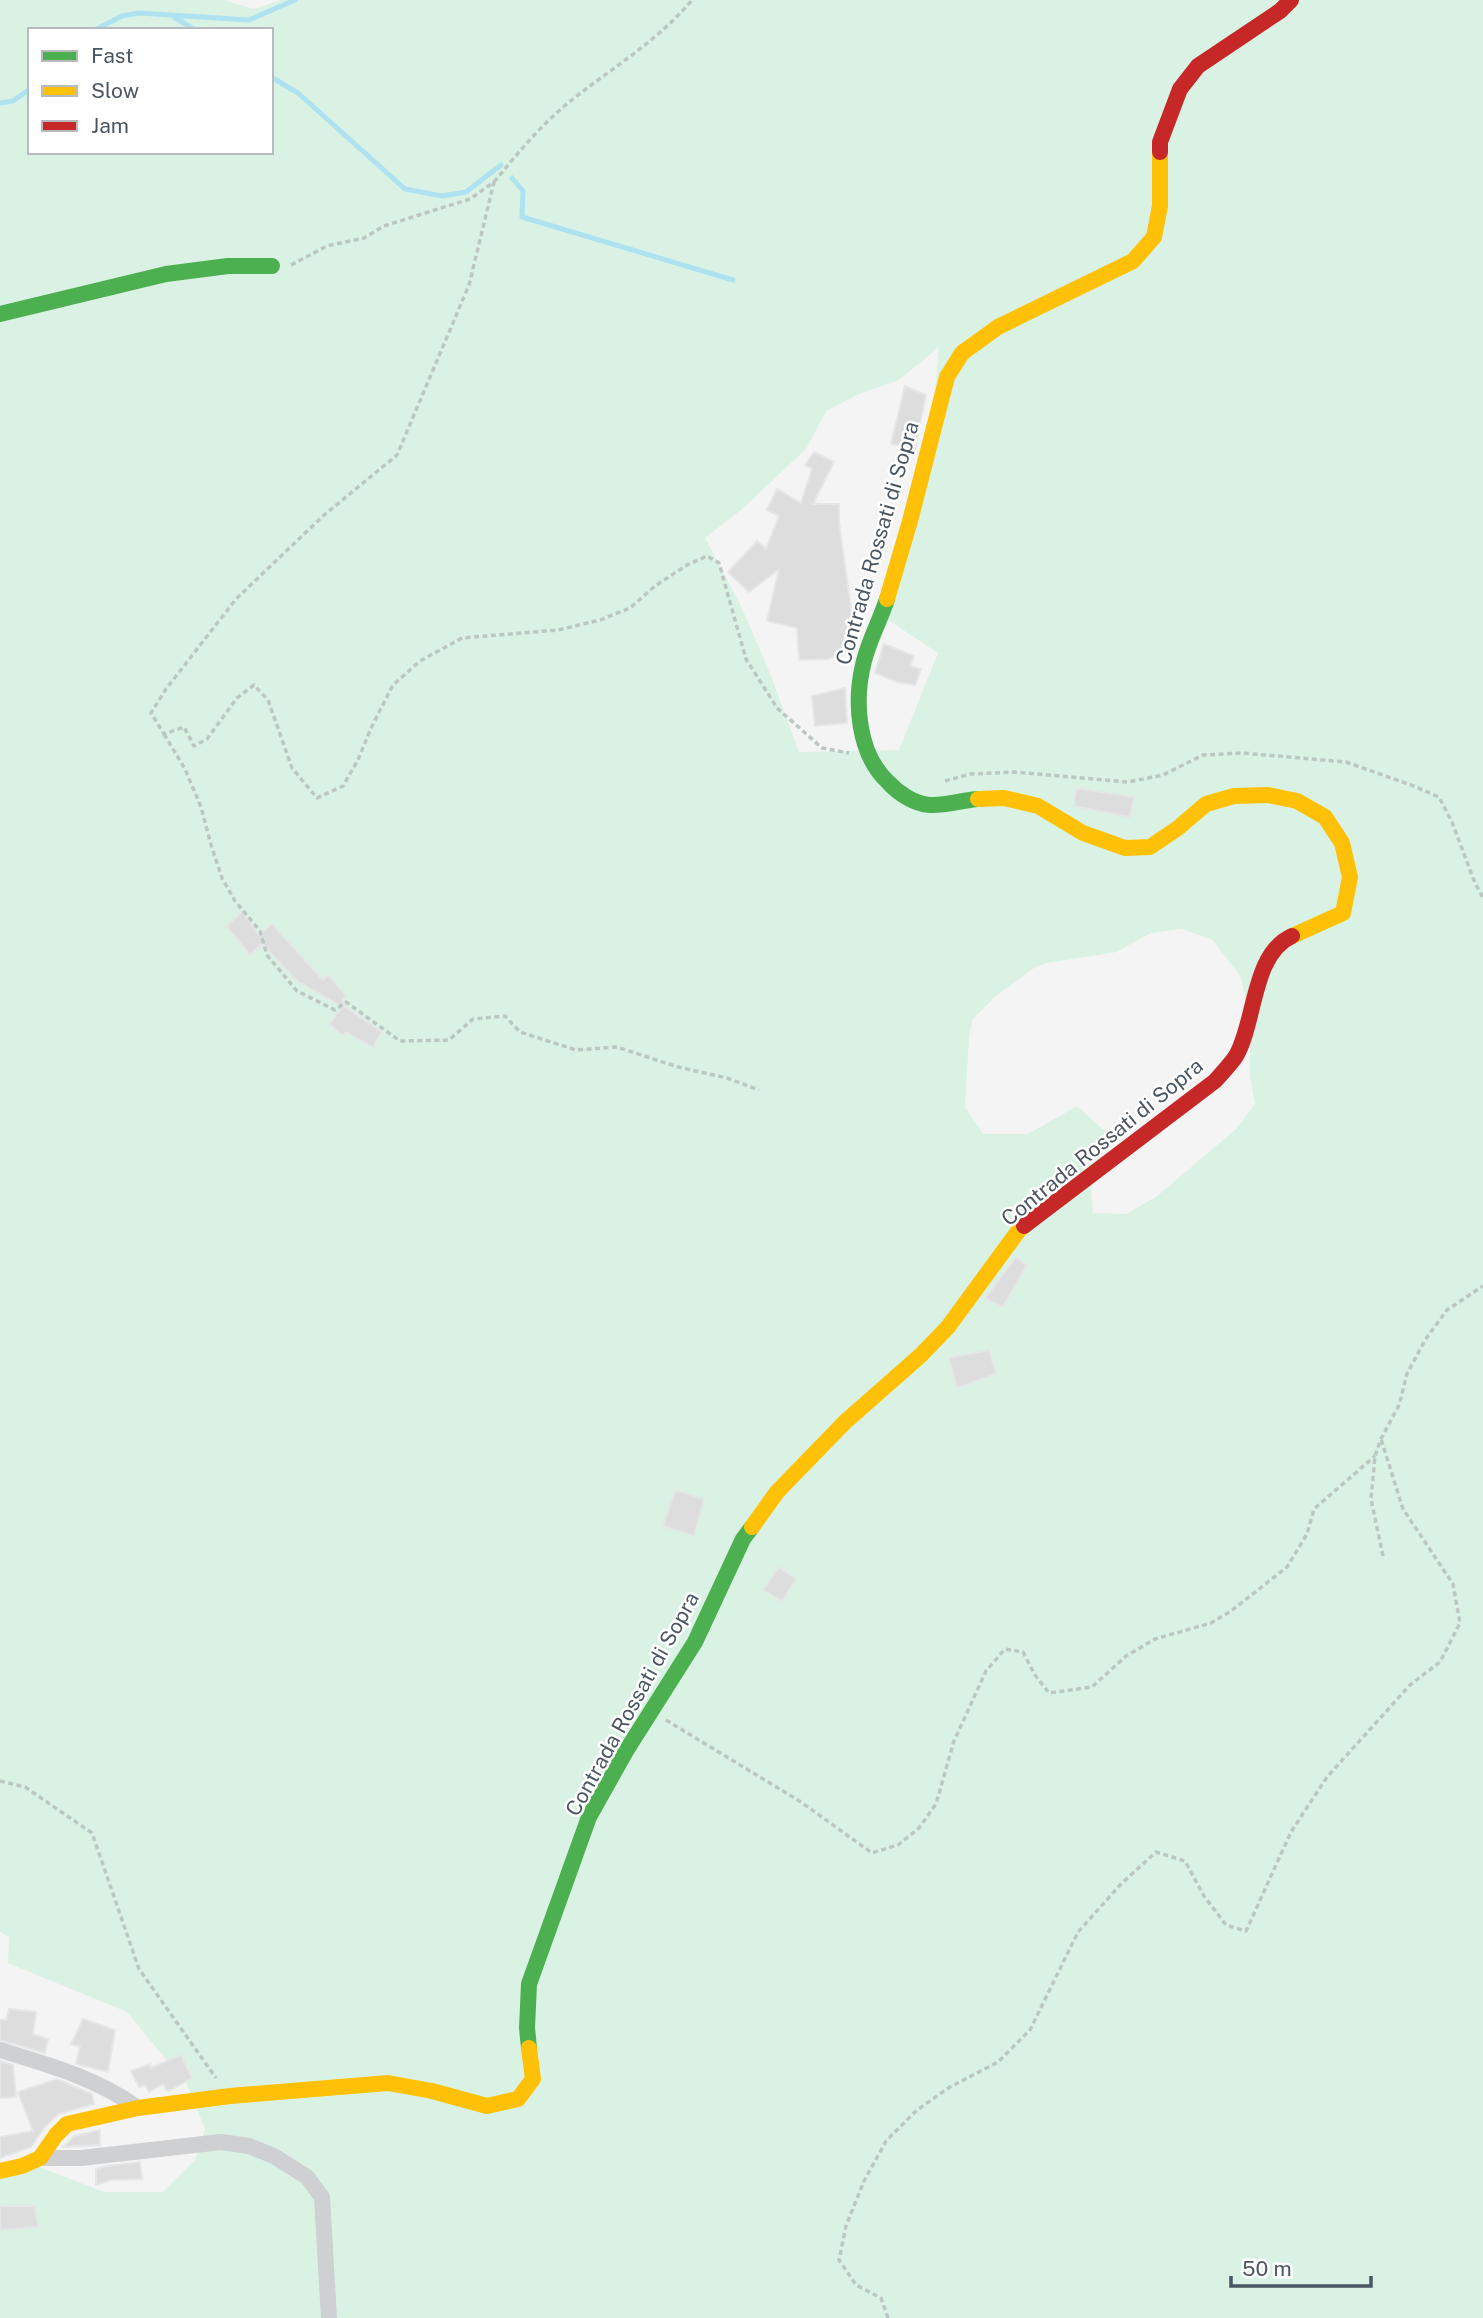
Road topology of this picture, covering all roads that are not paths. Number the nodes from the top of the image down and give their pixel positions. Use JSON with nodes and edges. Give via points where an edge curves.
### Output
{"nodes":[{"id":1,"x":1291,"y":0,"type":"edge"},
{"id":2,"x":272,"y":266,"type":"road end"},
{"id":3,"x":0,"y":314,"type":"edge"},
{"id":4,"x":0,"y":2050,"type":"edge"},
{"id":5,"x":138,"y":2108,"type":"junction"},
{"id":6,"x":40,"y":2158,"type":"junction"},
{"id":7,"x":0,"y":2171,"type":"edge"},
{"id":8,"x":330,"y":2318,"type":"edge"}],
"edges":[{"from":1,"to":5,"type":"street","name":"Contrada Rossati di Sopra","via":[[1198,66],[1180,89],[1160,142],[1160,206],[1154,237],[1133,261],[998,327],[962,353],[947,377],[910,521],[863,663],[858,692],[869,756],[901,795],[929,805],[1004,798],[1038,806],[1083,833],[1125,848],[1150,846],[1206,804],[1234,796],[1268,795],[1297,802],[1325,817],[1342,843],[1350,877],[1343,913],[1281,941],[1265,962],[1236,1055],[1215,1081],[1019,1230],[948,1327],[777,1492],[743,1539],[695,1642],[590,1817],[529,1984],[527,2028],[533,2079],[518,2099],[487,2106],[388,2083]]},
{"from":2,"to":3,"type":"street","via":[[166,274]]},
{"from":4,"to":5,"type":"street","via":[[68,2071],[116,2092]]},
{"from":5,"to":6,"type":"street","name":"Contrada Rossati di Sopra","via":[[66,2124]]},
{"from":6,"to":7,"type":"street"},
{"from":6,"to":8,"type":"street","via":[[81,2158],[221,2142],[274,2156],[307,2177],[322,2197]]}]}
